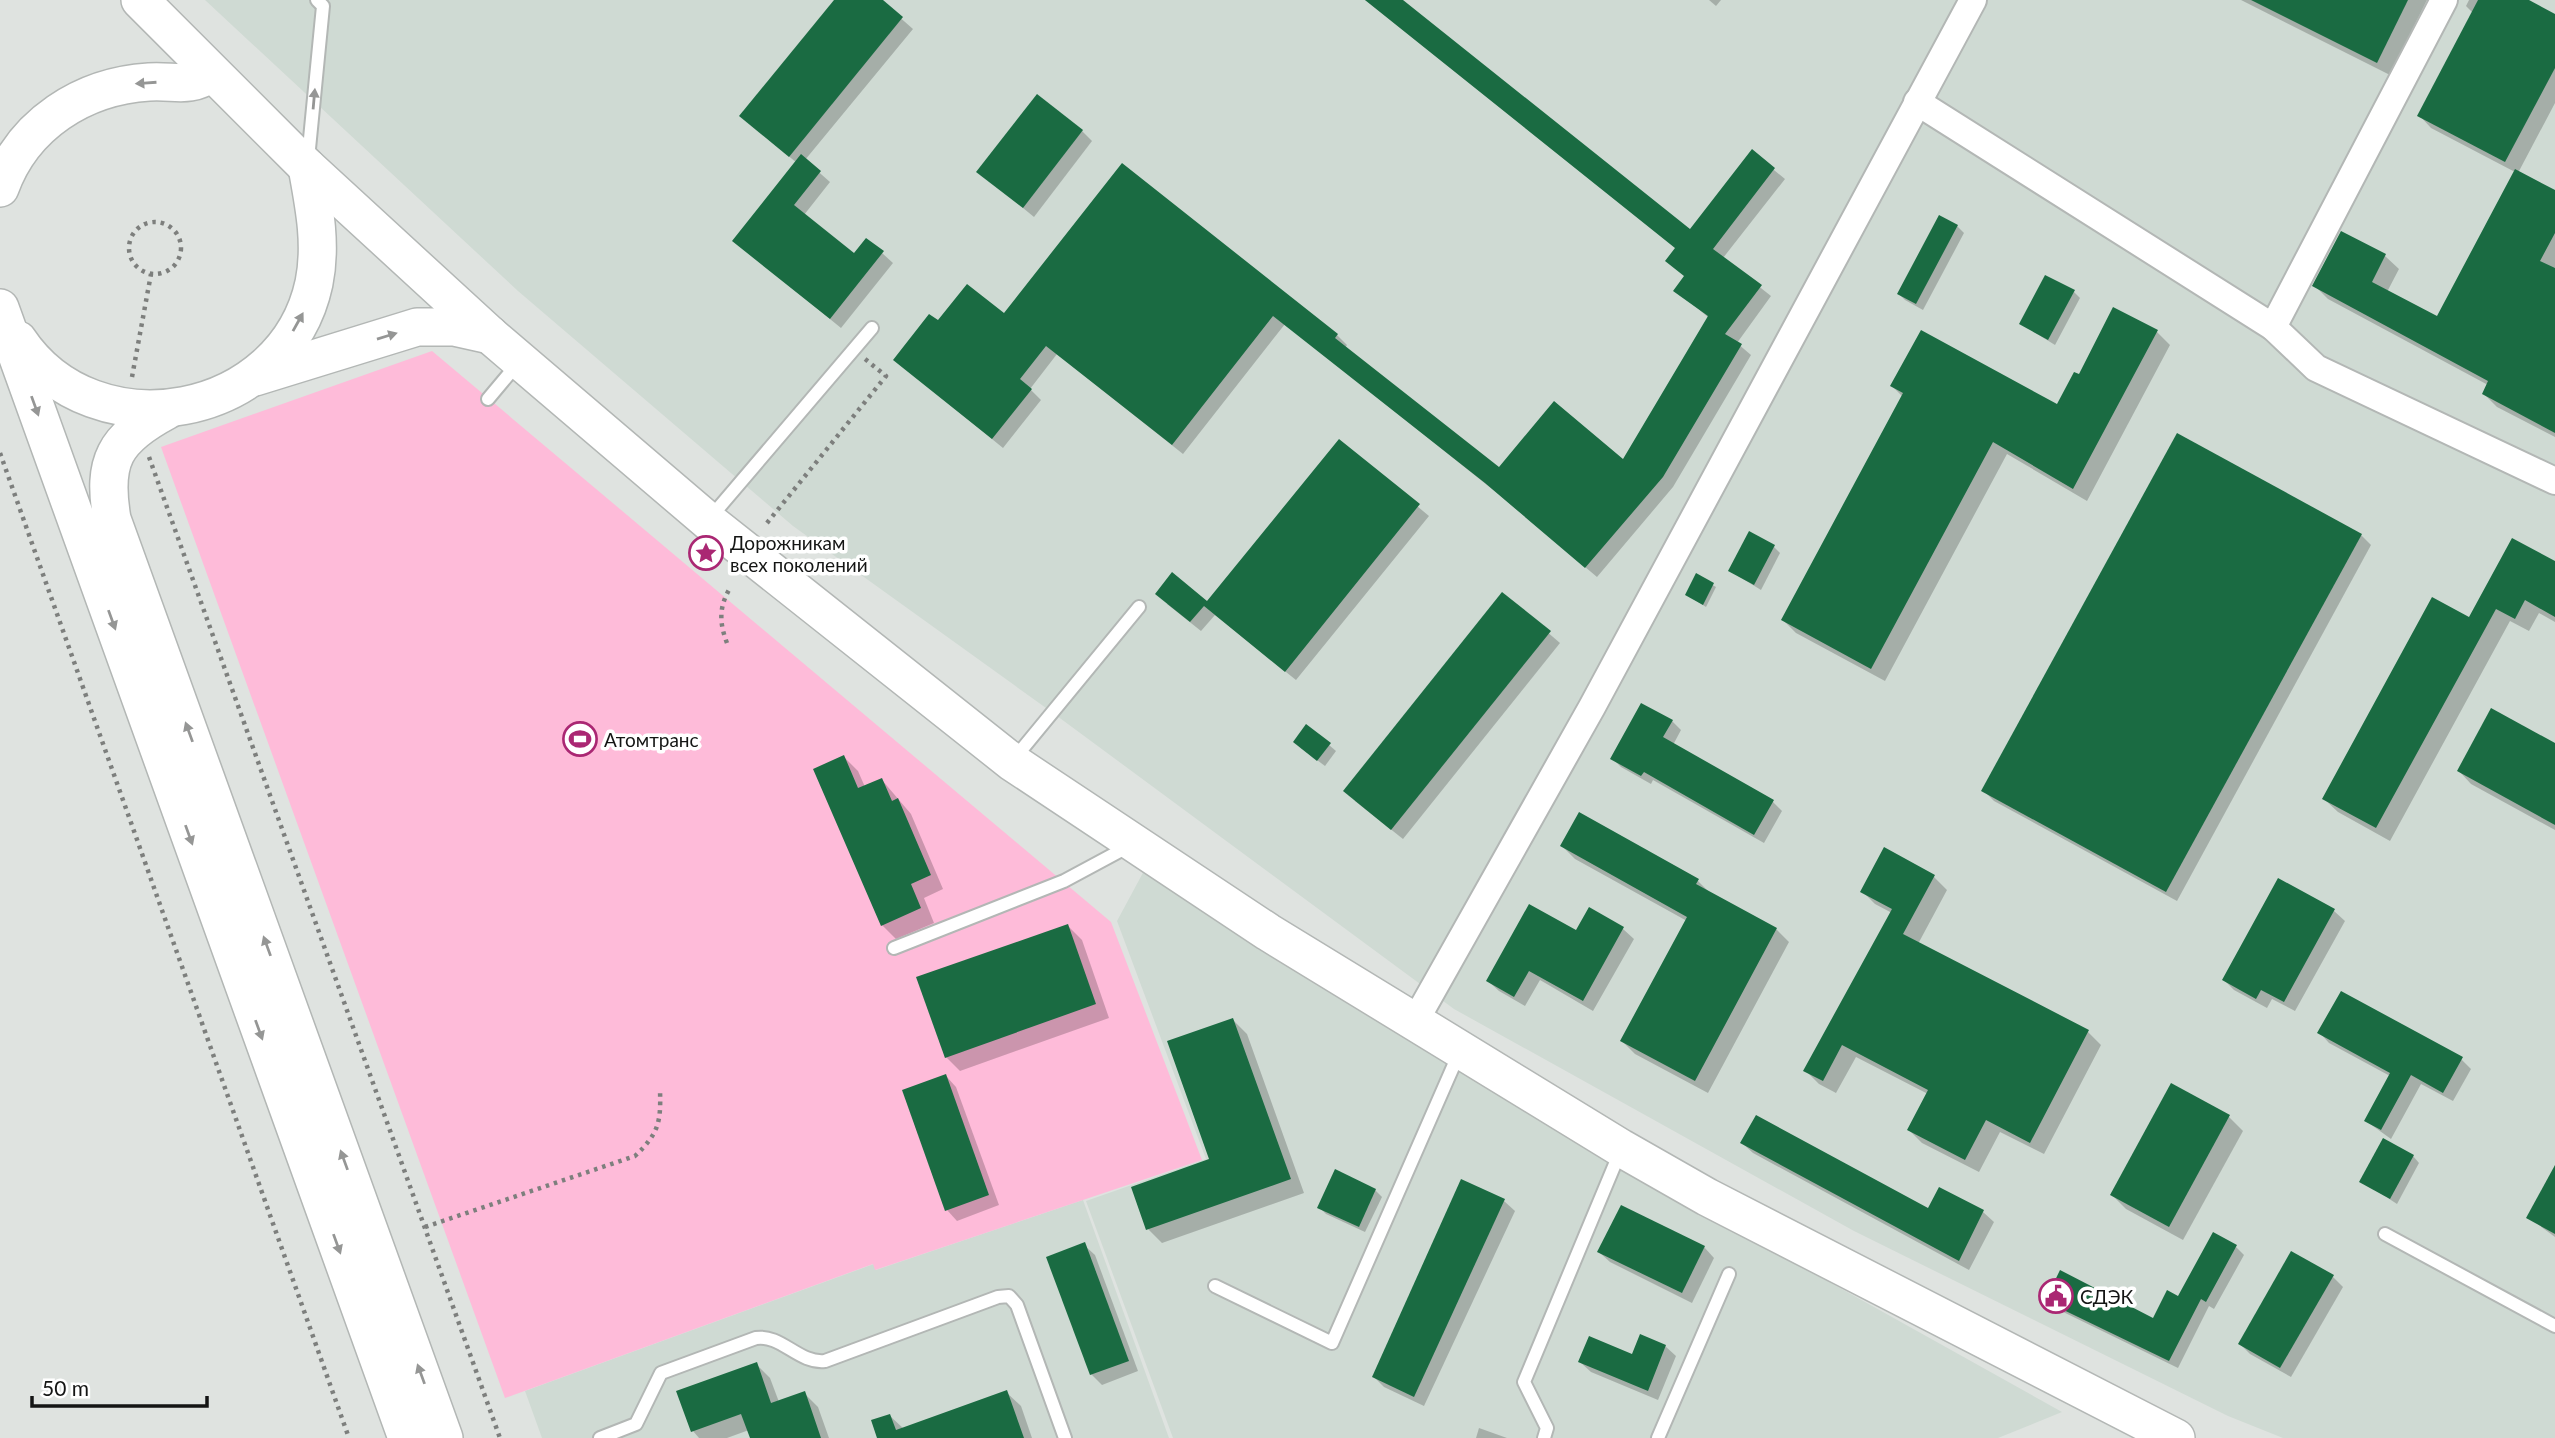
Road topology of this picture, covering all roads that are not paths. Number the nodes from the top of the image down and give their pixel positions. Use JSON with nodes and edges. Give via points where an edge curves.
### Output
{"nodes":[{"id":1,"x":140,"y":0,"type":"edge"},
{"id":2,"x":317,"y":0,"type":"edge"},
{"id":3,"x":1973,"y":0,"type":"edge"},
{"id":4,"x":2444,"y":0,"type":"edge"},
{"id":5,"x":211,"y":73,"type":"junction"},
{"id":6,"x":1917,"y":102,"type":"junction"},
{"id":7,"x":307,"y":167,"type":"junction"},
{"id":8,"x":0,"y":188,"type":"edge"},
{"id":9,"x":2,"y":314,"type":"edge"},
{"id":10,"x":2273,"y":327,"type":"junction"},
{"id":11,"x":872,"y":328,"type":"dead end"},
{"id":12,"x":490,"y":335,"type":"junction"},
{"id":13,"x":520,"y":360,"type":"junction"},
{"id":14,"x":252,"y":378,"type":"junction"},
{"id":15,"x":488,"y":399,"type":"dead end"},
{"id":16,"x":146,"y":415,"type":"junction"},
{"id":17,"x":2555,"y":481,"type":"edge"},
{"id":18,"x":708,"y":521,"type":"junction"},
{"id":19,"x":1139,"y":607,"type":"dead end"},
{"id":20,"x":1012,"y":762,"type":"junction"},
{"id":21,"x":1133,"y":844,"type":"junction"},
{"id":22,"x":245,"y":885,"type":"junction"},
{"id":23,"x":211,"y":897,"type":"junction"},
{"id":24,"x":894,"y":948,"type":"dead end"},
{"id":25,"x":1414,"y":1023,"type":"junction"},
{"id":26,"x":1460,"y":1051,"type":"junction"},
{"id":27,"x":1621,"y":1149,"type":"junction"},
{"id":28,"x":2385,"y":1234,"type":"dead end"},
{"id":29,"x":1729,"y":1274,"type":"dead end"},
{"id":30,"x":1215,"y":1286,"type":"dead end"},
{"id":31,"x":2555,"y":1326,"type":"edge"},
{"id":32,"x":407,"y":1438,"type":"edge"},
{"id":33,"x":444,"y":1438,"type":"edge"},
{"id":34,"x":600,"y":1438,"type":"edge"},
{"id":35,"x":1065,"y":1438,"type":"edge"},
{"id":36,"x":1544,"y":1438,"type":"edge"},
{"id":37,"x":1658,"y":1438,"type":"edge"},
{"id":38,"x":2176,"y":1438,"type":"edge"}],
"edges":[{"from":1,"to":5,"type":"street"},
{"from":7,"to":2,"type":"lane","one_way":true,"via":[[323,6]]},
{"from":3,"to":6,"type":"street"},
{"from":4,"to":10,"type":"street"},
{"from":5,"to":7,"type":"street"},
{"from":5,"to":8,"type":"street","one_way":true,"via":[[196,84],[151,82],[109,87],[68,105],[32,133],[6,170]]},
{"from":6,"to":10,"type":"street"},
{"from":6,"to":25,"type":"street","via":[[1592,707]]},
{"from":7,"to":12,"type":"street"},
{"from":14,"to":7,"type":"street","one_way":true,"via":[[280,352],[301,320],[314,284],[318,246]]},
{"from":9,"to":16,"type":"street","via":[[44,370],[71,389]]},
{"from":9,"to":23,"type":"street","one_way":true},
{"from":10,"to":17,"type":"street","via":[[2316,368]]},
{"from":11,"to":18,"type":"lane"},
{"from":12,"to":13,"type":"street"},
{"from":14,"to":12,"type":"street","one_way":true,"via":[[417,327],[454,327]]},
{"from":13,"to":15,"type":"lane"},
{"from":13,"to":18,"type":"street"},
{"from":14,"to":16,"type":"street","via":[[216,398]]},
{"from":22,"to":16,"type":"street","one_way":true,"via":[[112,519],[107,487],[110,463]]},
{"from":18,"to":20,"type":"street"},
{"from":19,"to":20,"type":"lane"},
{"from":20,"to":21,"type":"street"},
{"from":21,"to":24,"type":"lane","via":[[1064,881]]},
{"from":21,"to":25,"type":"street"},
{"from":22,"to":23,"type":"street"},
{"from":33,"to":22,"type":"street","one_way":true},
{"from":23,"to":32,"type":"street","one_way":true},
{"from":25,"to":26,"type":"street"},
{"from":26,"to":27,"type":"street"},
{"from":26,"to":30,"type":"lane","via":[[1332,1343]]},
{"from":27,"to":36,"type":"lane","via":[[1524,1382],[1547,1428]]},
{"from":27,"to":38,"type":"street"},
{"from":28,"to":31,"type":"lane"},
{"from":29,"to":37,"type":"lane"},
{"from":34,"to":35,"type":"lane","via":[[636,1423],[661,1373],[756,1338],[772,1339],[807,1359],[825,1361],[1009,1296],[1017,1306]]}]}
